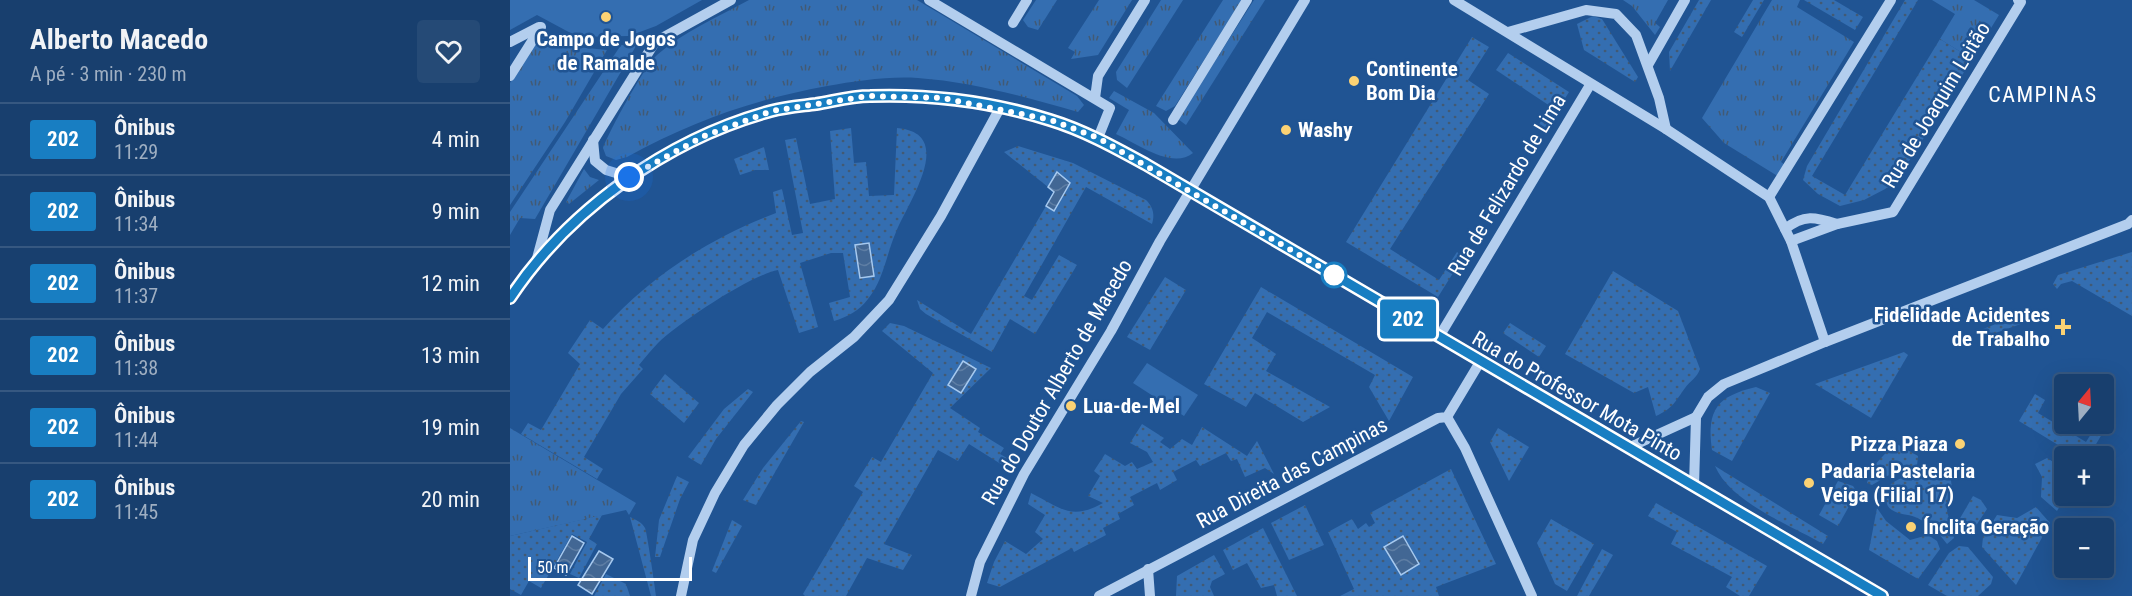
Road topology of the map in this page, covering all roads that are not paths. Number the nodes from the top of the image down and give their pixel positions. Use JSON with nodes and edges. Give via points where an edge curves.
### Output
{"nodes":[{"id":1,"x":731,"y":0,"type":"edge"},
{"id":2,"x":930,"y":0,"type":"edge"},
{"id":3,"x":1027,"y":0,"type":"edge"},
{"id":4,"x":1145,"y":0,"type":"edge"},
{"id":5,"x":1247,"y":0,"type":"edge"},
{"id":6,"x":1305,"y":0,"type":"edge"},
{"id":7,"x":1454,"y":0,"type":"edge"},
{"id":8,"x":1477,"y":0,"type":"edge"},
{"id":9,"x":1685,"y":0,"type":"edge"},
{"id":10,"x":1891,"y":0,"type":"edge"},
{"id":11,"x":2018,"y":0,"type":"edge"},
{"id":12,"x":1472,"y":11,"type":"junction"},
{"id":13,"x":1012,"y":23,"type":"dead end"},
{"id":14,"x":1508,"y":32,"type":"junction"},
{"id":15,"x":510,"y":42,"type":"edge"},
{"id":16,"x":1648,"y":65,"type":"junction"},
{"id":17,"x":510,"y":76,"type":"edge"},
{"id":18,"x":1590,"y":85,"type":"junction"},
{"id":19,"x":1095,"y":98,"type":"junction"},
{"id":20,"x":1000,"y":108,"type":"junction"},
{"id":21,"x":1173,"y":120,"type":"dead end"},
{"id":22,"x":1666,"y":129,"type":"junction"},
{"id":23,"x":1098,"y":138,"type":"junction"},
{"id":24,"x":593,"y":140,"type":"junction"},
{"id":25,"x":629,"y":177,"type":"junction"},
{"id":26,"x":1191,"y":193,"type":"junction"},
{"id":27,"x":1769,"y":197,"type":"junction"},
{"id":28,"x":1837,"y":224,"type":"junction"},
{"id":29,"x":2131,"y":224,"type":"edge"},
{"id":30,"x":1785,"y":229,"type":"junction"},
{"id":31,"x":1791,"y":241,"type":"junction"},
{"id":32,"x":536,"y":264,"type":"junction"},
{"id":33,"x":510,"y":298,"type":"edge"},
{"id":34,"x":1439,"y":337,"type":"junction"},
{"id":35,"x":1825,"y":342,"type":"junction"},
{"id":36,"x":1480,"y":362,"type":"junction"},
{"id":37,"x":1447,"y":417,"type":"junction"},
{"id":38,"x":1696,"y":417,"type":"junction"},
{"id":39,"x":1628,"y":448,"type":"junction"},
{"id":40,"x":1695,"y":486,"type":"junction"},
{"id":41,"x":1148,"y":569,"type":"junction"},
{"id":42,"x":681,"y":596,"type":"edge"},
{"id":43,"x":971,"y":596,"type":"edge"},
{"id":44,"x":1099,"y":596,"type":"edge"},
{"id":45,"x":1150,"y":596,"type":"edge"},
{"id":46,"x":1533,"y":596,"type":"edge"},
{"id":47,"x":1882,"y":596,"type":"edge"}],
"edges":[{"from":1,"to":24,"type":"street","via":[[655,42]]},
{"from":2,"to":19,"type":"street"},
{"from":3,"to":13,"type":"street"},
{"from":4,"to":19,"type":"street","via":[[1098,76]]},
{"from":5,"to":21,"type":"street"},
{"from":6,"to":26,"type":"street"},
{"from":7,"to":12,"type":"street"},
{"from":8,"to":12,"type":"street"},
{"from":9,"to":16,"type":"street"},
{"from":10,"to":27,"type":"street"},
{"from":11,"to":28,"type":"street","name":"Rua de Joaquim Leitão","via":[[2021,2],[1893,212]]},
{"from":12,"to":14,"type":"street"},
{"from":14,"to":16,"type":"street","via":[[1586,10],[1616,14],[1636,35]]},
{"from":14,"to":18,"type":"street"},
{"from":15,"to":17,"type":"street","via":[[541,27]]},
{"from":16,"to":22,"type":"street"},
{"from":18,"to":22,"type":"street"},
{"from":18,"to":34,"type":"street","name":"Rua de Felizardo de Lima"},
{"from":19,"to":23,"type":"street","via":[[1110,108]]},
{"from":20,"to":23,"type":"street","name":"Rua do Professor Mota Pinto","via":[[1051,120]]},
{"from":20,"to":25,"type":"street","name":"Rua do Professor Mota Pinto","via":[[942,98],[868,96],[772,111],[704,136]]},
{"from":20,"to":42,"type":"street","via":[[889,300],[854,337],[777,405],[744,445],[693,540]]},
{"from":22,"to":27,"type":"street"},
{"from":23,"to":26,"type":"street","name":"Rua do Professor Mota Pinto"},
{"from":24,"to":25,"type":"street","via":[[595,161],[606,170]]},
{"from":24,"to":32,"type":"street","via":[[550,210]]},
{"from":25,"to":32,"type":"street","name":"Rua do Professor Mota Pinto","via":[[574,223]]},
{"from":26,"to":34,"type":"street","name":"Rua do Professor Mota Pinto"},
{"from":26,"to":43,"type":"street","name":"Rua do Doutor Alberto de Macedo","via":[[1023,474],[980,562]]},
{"from":27,"to":30,"type":"street"},
{"from":28,"to":30,"type":"street","name":"Rua de Joaquim Leitão","via":[[1810,217],[1800,218]]},
{"from":28,"to":31,"type":"street","name":"Rua de Joaquim Leitão"},
{"from":29,"to":35,"type":"street"},
{"from":30,"to":31,"type":"street"},
{"from":31,"to":35,"type":"street"},
{"from":32,"to":33,"type":"street","name":"Rua do Professor Mota Pinto"},
{"from":34,"to":36,"type":"street","name":"Rua do Professor Mota Pinto"},
{"from":35,"to":38,"type":"street","via":[[1724,384],[1708,397]]},
{"from":36,"to":37,"type":"street"},
{"from":36,"to":39,"type":"street","name":"Rua do Professor Mota Pinto"},
{"from":37,"to":41,"type":"street","name":"Rua Direita das Campinas","via":[[1438,418]]},
{"from":37,"to":46,"type":"street"},
{"from":38,"to":39,"type":"street"},
{"from":38,"to":40,"type":"street"},
{"from":39,"to":40,"type":"street","name":"Rua do Professor Mota Pinto"},
{"from":40,"to":47,"type":"street","name":"Rua do Professor Mota Pinto"},
{"from":41,"to":44,"type":"street","name":"Rua Direita das Campinas"},
{"from":41,"to":45,"type":"street"}]}
